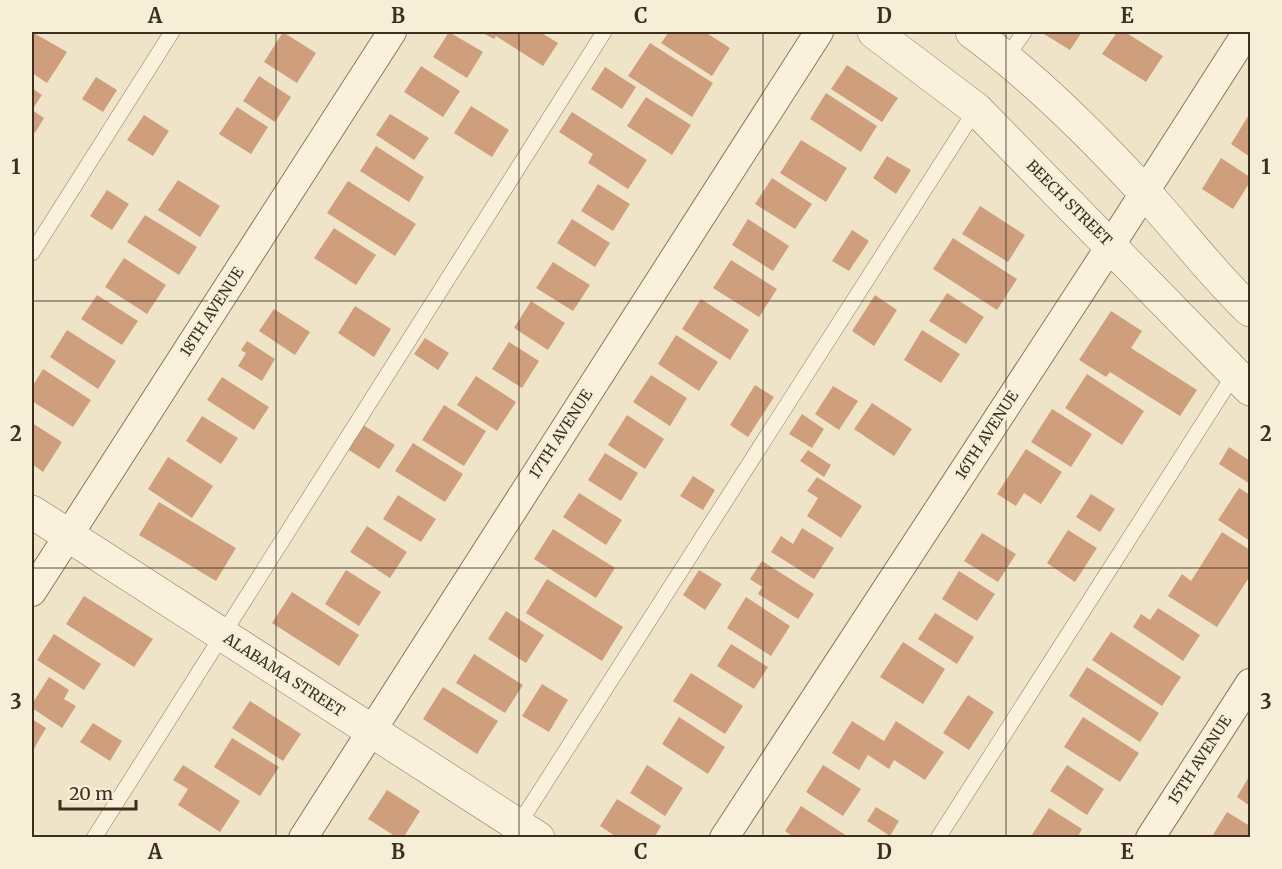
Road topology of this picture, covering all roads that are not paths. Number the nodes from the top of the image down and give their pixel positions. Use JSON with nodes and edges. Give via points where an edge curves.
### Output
{"nodes":[{"id":1,"x":172,"y":32,"type":"edge"},
{"id":2,"x":392,"y":32,"type":"edge"},
{"id":3,"x":604,"y":32,"type":"edge"},
{"id":4,"x":819,"y":32,"type":"edge"},
{"id":5,"x":874,"y":32,"type":"edge"},
{"id":6,"x":972,"y":32,"type":"edge"},
{"id":7,"x":1247,"y":32,"type":"edge"},
{"id":8,"x":1015,"y":44,"type":"edge"},
{"id":9,"x":976,"y":108,"type":"junction"},
{"id":10,"x":1144,"y":192,"type":"junction"},
{"id":11,"x":1111,"y":245,"type":"junction"},
{"id":12,"x":32,"y":253,"type":"edge"},
{"id":13,"x":1251,"y":310,"type":"edge"},
{"id":14,"x":1243,"y":381,"type":"edge"},
{"id":15,"x":32,"y":512,"type":"edge"},
{"id":16,"x":68,"y":536,"type":"junction"},
{"id":17,"x":32,"y":592,"type":"edge"},
{"id":18,"x":222,"y":634,"type":"junction"},
{"id":19,"x":1251,"y":683,"type":"edge"},
{"id":20,"x":370,"y":731,"type":"junction"},
{"id":21,"x":522,"y":833,"type":"edge"},
{"id":22,"x":94,"y":837,"type":"edge"},
{"id":23,"x":303,"y":837,"type":"edge"},
{"id":24,"x":724,"y":837,"type":"edge"},
{"id":25,"x":938,"y":837,"type":"edge"},
{"id":26,"x":1150,"y":837,"type":"edge"}],
"edges":[{"from":1,"to":12,"type":"lane"},
{"from":2,"to":16,"type":"street","name":"18TH AVENUE"},
{"from":3,"to":18,"type":"lane"},
{"from":4,"to":20,"type":"street","name":"17TH AVENUE"},
{"from":5,"to":9,"type":"street","name":"BEECH STREET"},
{"from":6,"to":8,"type":"street"},
{"from":7,"to":10,"type":"street","name":"16TH AVENUE"},
{"from":8,"to":10,"type":"street"},
{"from":9,"to":11,"type":"street","name":"BEECH STREET"},
{"from":9,"to":21,"type":"lane"},
{"from":10,"to":11,"type":"street","name":"16TH AVENUE"},
{"from":10,"to":13,"type":"street"},
{"from":11,"to":14,"type":"street","name":"BEECH STREET"},
{"from":11,"to":24,"type":"street","name":"16TH AVENUE"},
{"from":14,"to":25,"type":"lane"},
{"from":15,"to":16,"type":"street","name":"ALABAMA STREET"},
{"from":16,"to":17,"type":"street","name":"18TH AVENUE"},
{"from":16,"to":18,"type":"street","name":"ALABAMA STREET"},
{"from":18,"to":20,"type":"street","name":"ALABAMA STREET"},
{"from":18,"to":22,"type":"lane"},
{"from":19,"to":26,"type":"street","name":"15TH AVENUE"},
{"from":20,"to":21,"type":"street","name":"ALABAMA STREET"},
{"from":20,"to":23,"type":"street","name":"17TH AVENUE"}]}
